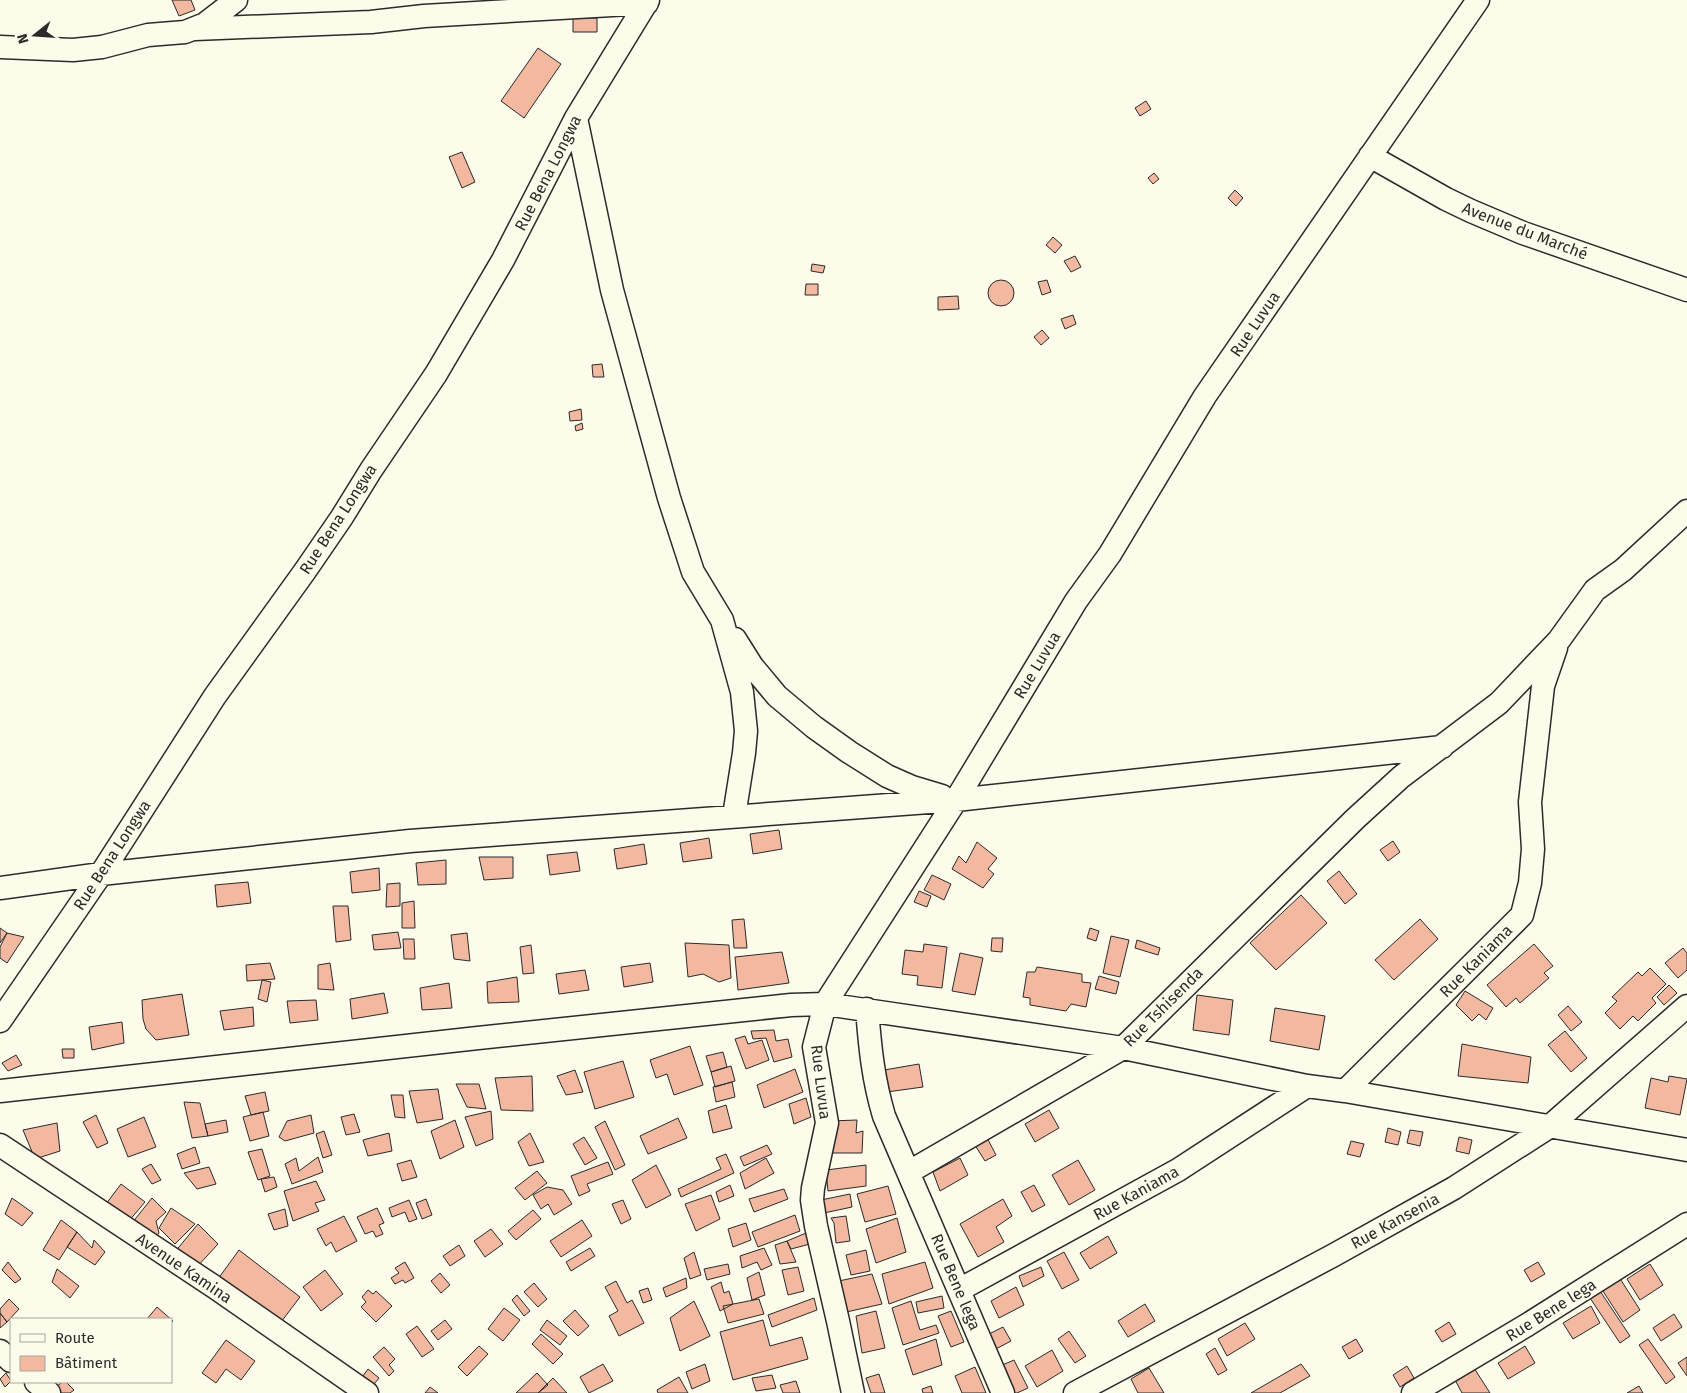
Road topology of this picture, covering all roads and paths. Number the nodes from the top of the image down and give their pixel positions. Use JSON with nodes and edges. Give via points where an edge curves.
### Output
{"nodes":[{"id":1,"x":236,"y":0,"type":"edge"},
{"id":2,"x":1478,"y":0,"type":"edge"},
{"id":3,"x":648,"y":1,"type":"edge"},
{"id":4,"x":429,"y":8,"type":"edge"},
{"id":5,"x":195,"y":29,"type":"junction"},
{"id":6,"x":0,"y":47,"type":"edge"},
{"id":7,"x":576,"y":118,"type":"junction"},
{"id":8,"x":1370,"y":156,"type":"junction"},
{"id":9,"x":1687,"y":290,"type":"edge"},
{"id":10,"x":1687,"y":511,"type":"edge"},
{"id":11,"x":722,"y":620,"type":"junction"},
{"id":12,"x":1559,"y":640,"type":"junction"},
{"id":13,"x":1442,"y":748,"type":"junction"},
{"id":14,"x":956,"y":800,"type":"junction"},
{"id":15,"x":734,"y":816,"type":"junction"},
{"id":16,"x":101,"y":874,"type":"junction"},
{"id":17,"x":0,"y":888,"type":"edge"},
{"id":18,"x":825,"y":1004,"type":"junction"},
{"id":19,"x":1687,"y":1006,"type":"edge"},
{"id":20,"x":867,"y":1009,"type":"junction"},
{"id":21,"x":0,"y":1021,"type":"edge"},
{"id":22,"x":1122,"y":1048,"type":"junction"},
{"id":23,"x":1307,"y":1086,"type":"junction"},
{"id":24,"x":0,"y":1091,"type":"edge"},
{"id":25,"x":1345,"y":1091,"type":"junction"},
{"id":26,"x":1549,"y":1127,"type":"junction"},
{"id":27,"x":0,"y":1145,"type":"edge"},
{"id":28,"x":1687,"y":1150,"type":"edge"},
{"id":29,"x":909,"y":1172,"type":"junction"},
{"id":30,"x":1687,"y":1224,"type":"edge"},
{"id":31,"x":959,"y":1290,"type":"junction"},
{"id":32,"x":0,"y":1351,"type":"edge"},
{"id":33,"x":10,"y":1360,"type":"edge"},
{"id":34,"x":37,"y":1383,"type":"edge"},
{"id":35,"x":357,"y":1390,"type":"edge"},
{"id":36,"x":49,"y":1393,"type":"edge"},
{"id":37,"x":853,"y":1393,"type":"edge"},
{"id":38,"x":1003,"y":1393,"type":"edge"},
{"id":39,"x":1075,"y":1393,"type":"edge"},
{"id":40,"x":1413,"y":1393,"type":"edge"}],
"edges":[{"from":1,"to":5,"type":"street"},
{"from":2,"to":8,"type":"street","name":"Rue Luvua"},
{"from":3,"to":4,"type":"street"},
{"from":3,"to":7,"type":"street","name":"Rue Bena Longwa"},
{"from":4,"to":5,"type":"street","via":[[371,22]]},
{"from":5,"to":6,"type":"street","via":[[73,50]]},
{"from":7,"to":11,"type":"street","via":[[612,290],[669,498],[694,572]]},
{"from":7,"to":16,"type":"street","name":"Rue Bena Longwa","via":[[503,260],[436,374],[316,555],[215,696]]},
{"from":8,"to":9,"type":"street","name":"Avenue du Marché","via":[[1446,199],[1523,233]]},
{"from":8,"to":14,"type":"street","name":"Rue Luvua","via":[[1205,396]]},
{"from":10,"to":12,"type":"street","via":[[1623,570],[1595,590]]},
{"from":11,"to":14,"type":"street","via":[[752,666],[777,696],[814,727],[887,776]]},
{"from":11,"to":15,"type":"street","via":[[745,713],[744,753]]},
{"from":12,"to":13,"type":"street","name":"Rue Tshisenda","via":[[1499,703]]},
{"from":12,"to":25,"type":"street","name":"Rue Kaniama","via":[[1542,686],[1530,802],[1533,849],[1530,883],[1522,915]]},
{"from":13,"to":14,"type":"street"},
{"from":13,"to":22,"type":"street","name":"Rue Tshisenda","via":[[1401,777],[1355,819]]},
{"from":14,"to":15,"type":"street"},
{"from":14,"to":18,"type":"street","name":"Rue Luvua"},
{"from":15,"to":16,"type":"street","via":[[410,841]]},
{"from":16,"to":17,"type":"street"},
{"from":16,"to":21,"type":"street","name":"Rue Bena Longwa"},
{"from":18,"to":20,"type":"street"},
{"from":18,"to":24,"type":"street","via":[[791,1005]]},
{"from":18,"to":37,"type":"street","name":"Rue Luvua","via":[[814,1047],[828,1123],[812,1200]]},
{"from":19,"to":26,"type":"street","name":"Rue Kansenia"},
{"from":20,"to":22,"type":"street"},
{"from":20,"to":29,"type":"street","name":"Rue Bene lega","via":[[876,1090]]},
{"from":22,"to":23,"type":"street"},
{"from":22,"to":29,"type":"street","name":"Rue Tshisenda"},
{"from":23,"to":25,"type":"street"},
{"from":23,"to":31,"type":"street","name":"Rue Kaniama","via":[[1178,1170]]},
{"from":25,"to":26,"type":"street"},
{"from":26,"to":28,"type":"street"},
{"from":26,"to":39,"type":"street","name":"Rue Kansenia","via":[[1454,1188]]},
{"from":27,"to":35,"type":"street","name":"Avenue Kamina","via":[[213,1286]]},
{"from":29,"to":31,"type":"street","name":"Rue Bene lega"},
{"from":30,"to":40,"type":"street","name":"Rue Bene lega"},
{"from":31,"to":38,"type":"street","name":"Rue Bene lega"},
{"from":32,"to":33,"type":"street"},
{"from":34,"to":36,"type":"street"}]}
